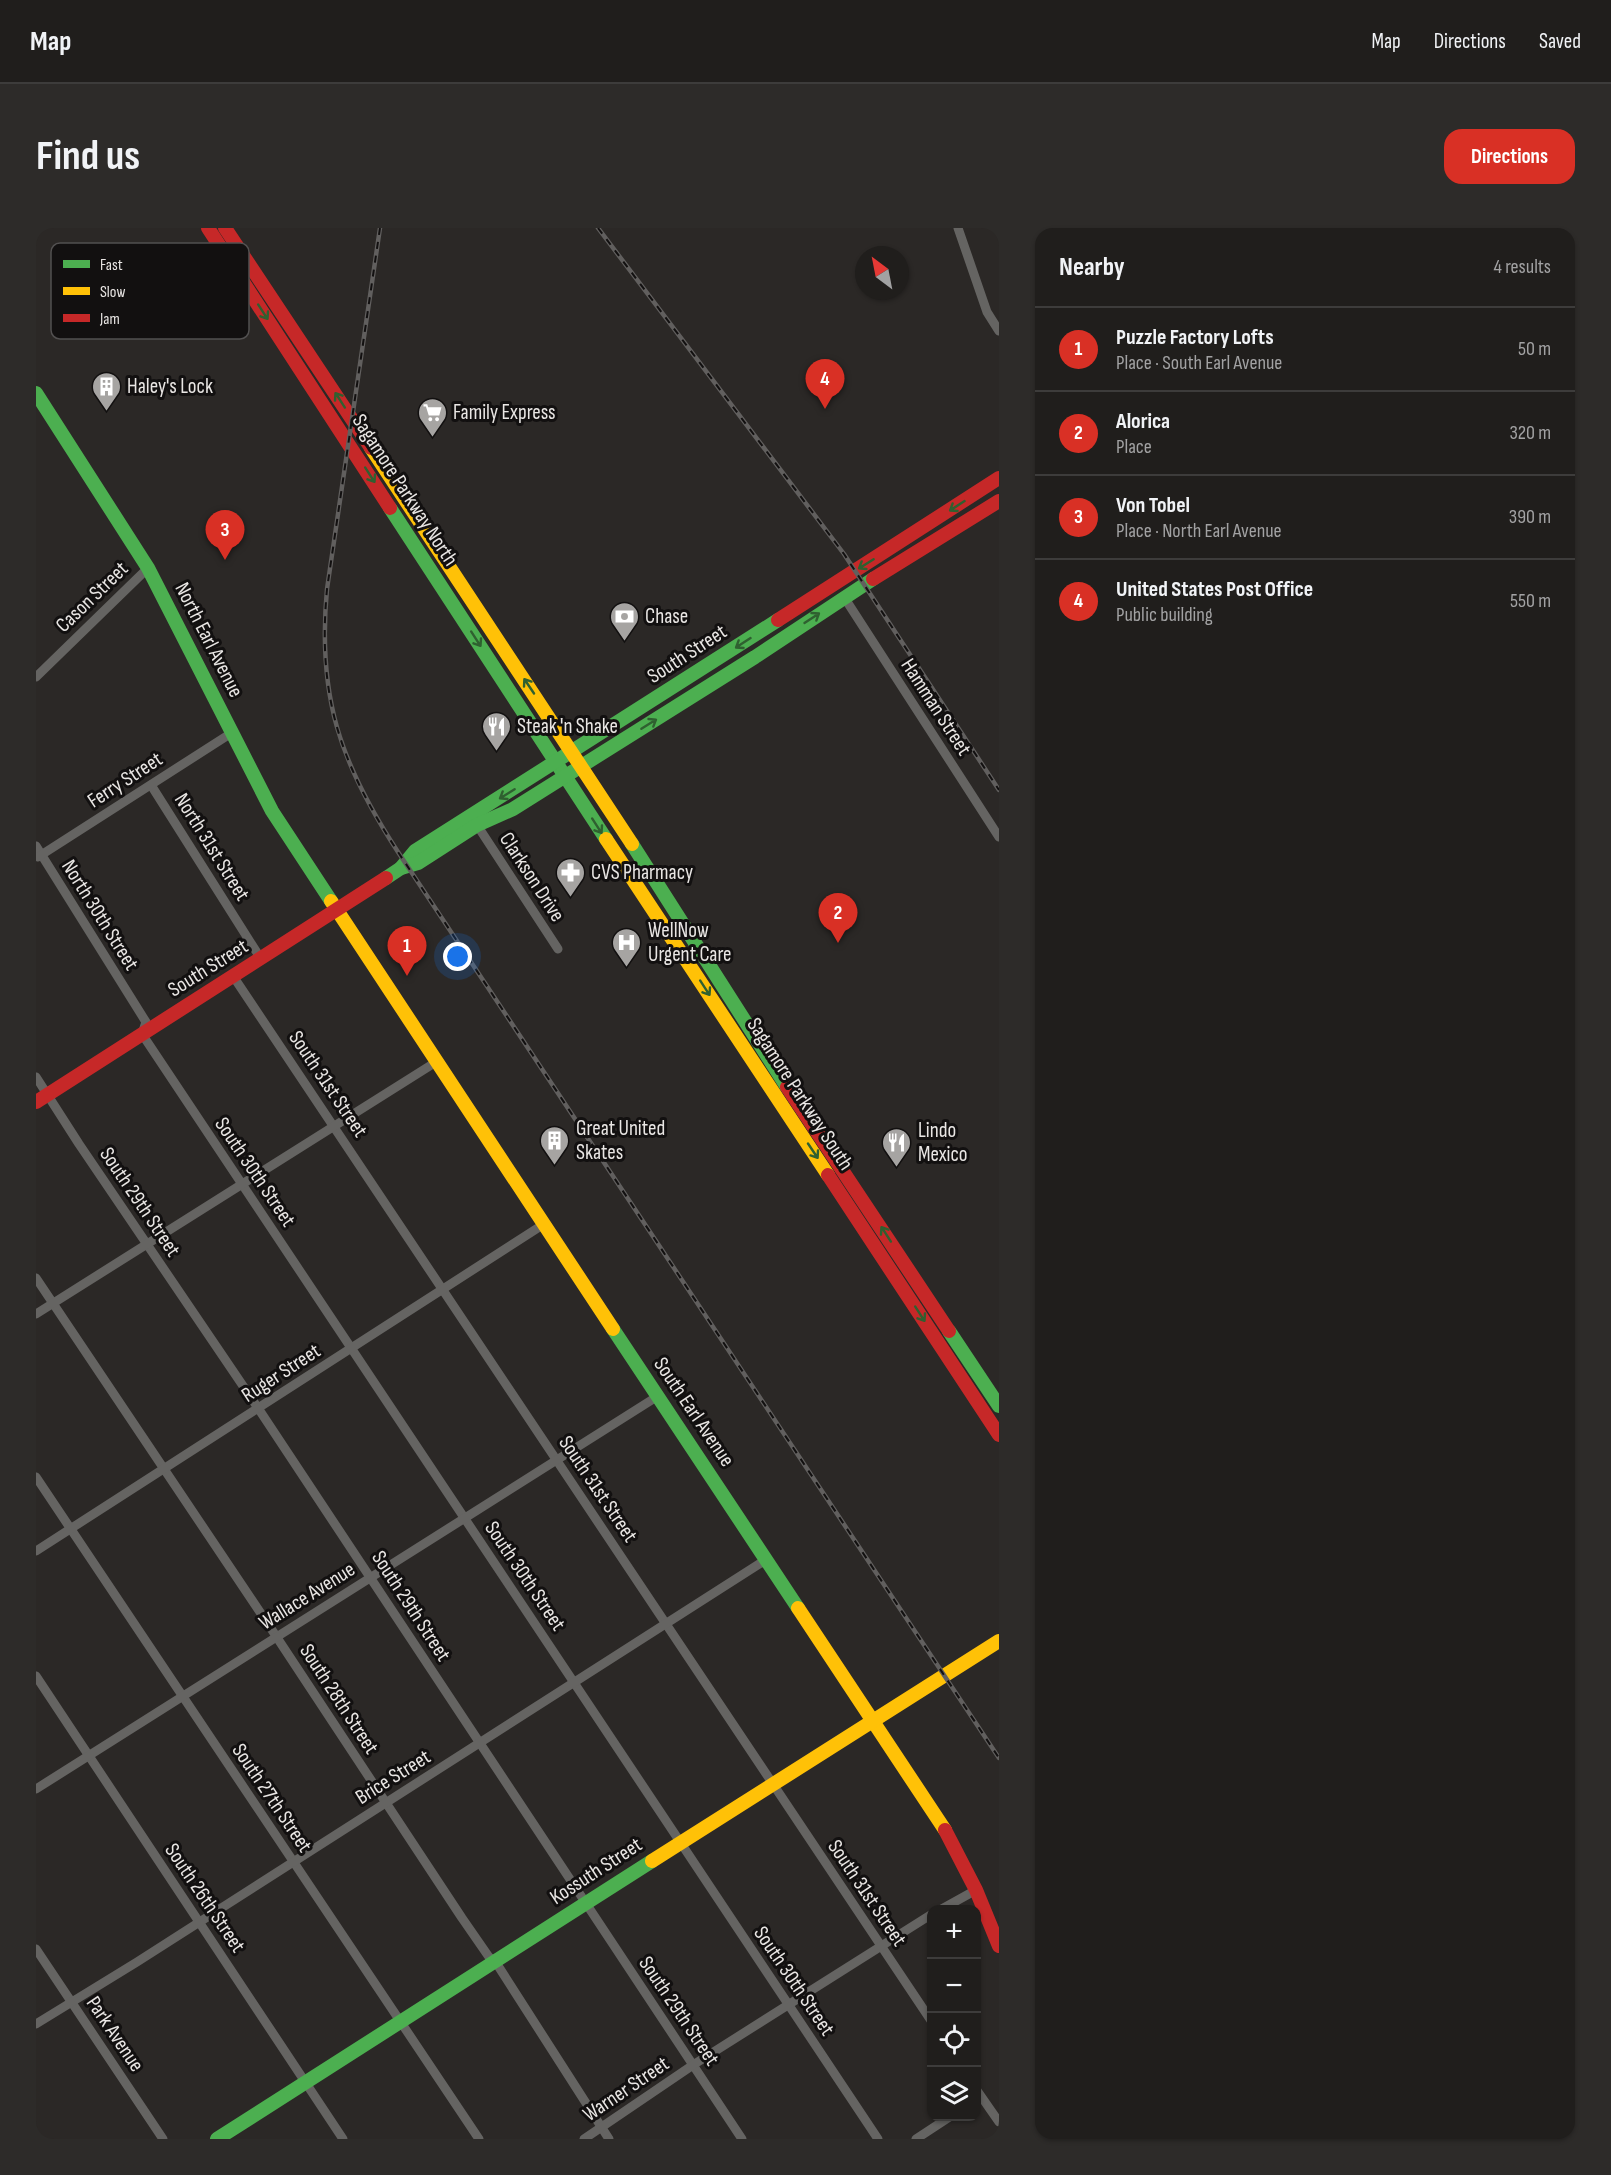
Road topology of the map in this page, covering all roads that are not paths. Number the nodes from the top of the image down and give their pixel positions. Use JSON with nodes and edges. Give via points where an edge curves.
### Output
{"nodes":[{"id":1,"x":208,"y":228,"type":"edge"},
{"id":2,"x":225,"y":228,"type":"edge"},
{"id":3,"x":958,"y":228,"type":"edge"},
{"id":4,"x":218,"y":243,"type":"edge"},
{"id":5,"x":235,"y":243,"type":"edge"},
{"id":6,"x":249,"y":264,"type":"edge"},
{"id":7,"x":249,"y":291,"type":"edge"},
{"id":8,"x":999,"y":331,"type":"edge"},
{"id":9,"x":36,"y":393,"type":"edge"},
{"id":10,"x":999,"y":478,"type":"edge"},
{"id":11,"x":999,"y":501,"type":"edge"},
{"id":12,"x":915,"y":533,"type":"junction"},
{"id":13,"x":925,"y":547,"type":"junction"},
{"id":14,"x":148,"y":568,"type":"junction"},
{"id":15,"x":843,"y":597,"type":"junction"},
{"id":16,"x":36,"y":677,"type":"edge"},
{"id":17,"x":233,"y":732,"type":"junction"},
{"id":18,"x":572,"y":752,"type":"junction"},
{"id":19,"x":556,"y":763,"type":"junction"},
{"id":20,"x":582,"y":766,"type":"junction"},
{"id":21,"x":565,"y":777,"type":"junction"},
{"id":22,"x":151,"y":785,"type":"junction"},
{"id":23,"x":477,"y":825,"type":"junction"},
{"id":24,"x":999,"y":837,"type":"edge"},
{"id":25,"x":38,"y":853,"type":"edge"},
{"id":26,"x":401,"y":868,"type":"junction"},
{"id":27,"x":337,"y":910,"type":"junction"},
{"id":28,"x":558,"y":949,"type":"dead end"},
{"id":29,"x":261,"y":959,"type":"junction"},
{"id":30,"x":233,"y":976,"type":"junction"},
{"id":31,"x":142,"y":1034,"type":"junction"},
{"id":32,"x":435,"y":1062,"type":"junction"},
{"id":33,"x":36,"y":1077,"type":"edge"},
{"id":34,"x":42,"y":1098,"type":"edge"},
{"id":35,"x":334,"y":1126,"type":"junction"},
{"id":36,"x":241,"y":1184,"type":"junction"},
{"id":37,"x":544,"y":1224,"type":"junction"},
{"id":38,"x":146,"y":1244,"type":"junction"},
{"id":39,"x":36,"y":1278,"type":"edge"},
{"id":40,"x":443,"y":1289,"type":"junction"},
{"id":41,"x":53,"y":1304,"type":"junction"},
{"id":42,"x":36,"y":1314,"type":"edge"},
{"id":43,"x":352,"y":1348,"type":"junction"},
{"id":44,"x":658,"y":1396,"type":"junction"},
{"id":45,"x":999,"y":1406,"type":"edge"},
{"id":46,"x":258,"y":1408,"type":"junction"},
{"id":47,"x":999,"y":1435,"type":"edge"},
{"id":48,"x":557,"y":1460,"type":"junction"},
{"id":49,"x":163,"y":1469,"type":"junction"},
{"id":50,"x":36,"y":1478,"type":"edge"},
{"id":51,"x":465,"y":1518,"type":"junction"},
{"id":52,"x":70,"y":1529,"type":"junction"},
{"id":53,"x":36,"y":1551,"type":"edge"},
{"id":54,"x":767,"y":1559,"type":"junction"},
{"id":55,"x":370,"y":1578,"type":"junction"},
{"id":56,"x":666,"y":1624,"type":"junction"},
{"id":57,"x":277,"y":1637,"type":"junction"},
{"id":58,"x":999,"y":1641,"type":"edge"},
{"id":59,"x":36,"y":1676,"type":"edge"},
{"id":60,"x":575,"y":1683,"type":"junction"},
{"id":61,"x":183,"y":1696,"type":"junction"},
{"id":62,"x":873,"y":1719,"type":"junction"},
{"id":63,"x":480,"y":1743,"type":"junction"},
{"id":64,"x":89,"y":1755,"type":"junction"},
{"id":65,"x":773,"y":1783,"type":"junction"},
{"id":66,"x":36,"y":1789,"type":"edge"},
{"id":67,"x":386,"y":1803,"type":"junction"},
{"id":68,"x":680,"y":1843,"type":"junction"},
{"id":69,"x":294,"y":1862,"type":"junction"},
{"id":70,"x":976,"y":1890,"type":"junction"},
{"id":71,"x":585,"y":1904,"type":"junction"},
{"id":72,"x":949,"y":1905,"type":"edge"},
{"id":73,"x":927,"y":1917,"type":"edge"},
{"id":74,"x":199,"y":1922,"type":"junction"},
{"id":75,"x":881,"y":1946,"type":"junction"},
{"id":76,"x":999,"y":1946,"type":"edge"},
{"id":77,"x":36,"y":1949,"type":"edge"},
{"id":78,"x":495,"y":1961,"type":"junction"},
{"id":79,"x":72,"y":2001,"type":"junction"},
{"id":80,"x":788,"y":2006,"type":"junction"},
{"id":81,"x":927,"y":2015,"type":"edge"},
{"id":82,"x":36,"y":2024,"type":"edge"},
{"id":83,"x":400,"y":2024,"type":"junction"},
{"id":84,"x":693,"y":2066,"type":"junction"},
{"id":85,"x":306,"y":2082,"type":"junction"},
{"id":86,"x":981,"y":2099,"type":"edge"},
{"id":87,"x":943,"y":2121,"type":"edge"},
{"id":88,"x":999,"y":2122,"type":"edge"},
{"id":89,"x":602,"y":2127,"type":"junction"},
{"id":90,"x":163,"y":2139,"type":"edge"},
{"id":91,"x":217,"y":2139,"type":"edge"},
{"id":92,"x":343,"y":2139,"type":"edge"},
{"id":93,"x":479,"y":2139,"type":"edge"},
{"id":94,"x":584,"y":2139,"type":"edge"},
{"id":95,"x":609,"y":2139,"type":"edge"},
{"id":96,"x":742,"y":2139,"type":"edge"},
{"id":97,"x":878,"y":2139,"type":"edge"},
{"id":98,"x":916,"y":2139,"type":"edge"}],
"edges":[{"from":1,"to":4,"type":"main road","name":"Sagamore Parkway North","one_way":true},
{"from":5,"to":2,"type":"main road","name":"Sagamore Parkway North","one_way":true},
{"from":3,"to":8,"type":"street","via":[[987,312]]},
{"from":18,"to":6,"type":"main road","name":"Sagamore Parkway North","one_way":true},
{"from":7,"to":19,"type":"main road","name":"Sagamore Parkway North","one_way":true},
{"from":9,"to":14,"type":"main road","name":"North Earl Avenue"},
{"from":10,"to":12,"type":"main road","name":"South Street","one_way":true},
{"from":11,"to":13,"type":"main road","name":"South Street"},
{"from":12,"to":13,"type":"main road"},
{"from":12,"to":18,"type":"main road","name":"South Street","one_way":true},
{"from":13,"to":15,"type":"main road","name":"South Street"},
{"from":14,"to":16,"type":"street","name":"Cason Street"},
{"from":14,"to":17,"type":"main road","name":"North Earl Avenue"},
{"from":20,"to":15,"type":"main road","name":"South Street","one_way":true},
{"from":15,"to":24,"type":"street","name":"Hamman Street"},
{"from":17,"to":22,"type":"street","name":"Ferry Street"},
{"from":17,"to":27,"type":"main road","name":"North Earl Avenue","via":[[272,811]]},
{"from":18,"to":19,"type":"main road","name":"South Street"},
{"from":18,"to":20,"type":"main road","name":"Sagamore Parkway North"},
{"from":19,"to":21,"type":"main road","name":"Sagamore Parkway North"},
{"from":19,"to":26,"type":"main road","name":"South Street","one_way":true,"via":[[411,854]]},
{"from":20,"to":21,"type":"main road","name":"South Street"},
{"from":45,"to":20,"type":"main road","name":"Sagamore Parkway South","one_way":true,"via":[[756,1040]]},
{"from":21,"to":23,"type":"main road","name":"South Street","via":[[513,809]]},
{"from":21,"to":47,"type":"main road","name":"Sagamore Parkway South","one_way":true},
{"from":22,"to":25,"type":"street","name":"Ferry Street"},
{"from":22,"to":29,"type":"street","name":"North 31st Street"},
{"from":23,"to":26,"type":"main road","name":"South Street","via":[[418,863]]},
{"from":23,"to":28,"type":"street","name":"Clarkson Drive"},
{"from":25,"to":31,"type":"street","name":"North 30th Street","via":[[146,1022]]},
{"from":26,"to":27,"type":"main road","name":"South Street"},
{"from":27,"to":29,"type":"main road","name":"South Street"},
{"from":27,"to":32,"type":"main road","name":"South Earl Avenue"},
{"from":29,"to":30,"type":"main road","name":"South Street"},
{"from":30,"to":31,"type":"main road","name":"South Street"},
{"from":30,"to":35,"type":"street","name":"South 31st Street"},
{"from":31,"to":34,"type":"main road","name":"South Street"},
{"from":31,"to":36,"type":"street","name":"South 30th Street"},
{"from":32,"to":35,"type":"street"},
{"from":32,"to":37,"type":"main road","name":"South Earl Avenue"},
{"from":33,"to":34,"type":"street","name":"South 29th Street"},
{"from":34,"to":38,"type":"street","name":"South 29th Street"},
{"from":35,"to":36,"type":"street"},
{"from":35,"to":40,"type":"street","name":"South 31st Street"},
{"from":36,"to":38,"type":"street"},
{"from":36,"to":43,"type":"street","name":"South 30th Street"},
{"from":37,"to":40,"type":"street","name":"Ruger Street"},
{"from":37,"to":44,"type":"main road","name":"South Earl Avenue"},
{"from":38,"to":41,"type":"street"},
{"from":38,"to":46,"type":"street","name":"South 29th Street"},
{"from":39,"to":41,"type":"street","name":"South 28th Street"},
{"from":40,"to":43,"type":"street","name":"Ruger Street"},
{"from":40,"to":48,"type":"street","name":"South 31st Street"},
{"from":41,"to":42,"type":"street"},
{"from":41,"to":49,"type":"street","name":"South 28th Street"},
{"from":43,"to":46,"type":"street","name":"Ruger Street"},
{"from":43,"to":51,"type":"street","name":"South 30th Street"},
{"from":44,"to":48,"type":"street","name":"Wallace Avenue"},
{"from":44,"to":54,"type":"main road","name":"South Earl Avenue"},
{"from":46,"to":49,"type":"street","name":"Ruger Street"},
{"from":46,"to":55,"type":"street","name":"South 29th Street"},
{"from":48,"to":51,"type":"street","name":"Wallace Avenue"},
{"from":48,"to":56,"type":"street","name":"South 31st Street"},
{"from":49,"to":52,"type":"street","name":"Ruger Street"},
{"from":49,"to":57,"type":"street","name":"South 28th Street"},
{"from":50,"to":52,"type":"street","name":"South 27th Street"},
{"from":51,"to":55,"type":"street","name":"Wallace Avenue"},
{"from":51,"to":60,"type":"street","name":"South 30th Street"},
{"from":52,"to":53,"type":"street","name":"Ruger Street"},
{"from":52,"to":61,"type":"street","name":"South 27th Street"},
{"from":54,"to":56,"type":"street","name":"Brice Street"},
{"from":54,"to":62,"type":"main road","name":"South Earl Avenue"},
{"from":55,"to":57,"type":"street","name":"Wallace Avenue"},
{"from":55,"to":63,"type":"street","name":"South 29th Street"},
{"from":56,"to":60,"type":"street","name":"Brice Street"},
{"from":56,"to":65,"type":"street","name":"South 31st Street"},
{"from":57,"to":61,"type":"street","name":"Wallace Avenue"},
{"from":57,"to":67,"type":"street","name":"South 28th Street"},
{"from":58,"to":62,"type":"main road","name":"Kossuth Street"},
{"from":59,"to":64,"type":"street","name":"South 26th Street"},
{"from":60,"to":63,"type":"street","name":"Brice Street"},
{"from":60,"to":68,"type":"street","name":"South 30th Street"},
{"from":61,"to":64,"type":"street","name":"Wallace Avenue"},
{"from":61,"to":69,"type":"street","name":"South 27th Street"},
{"from":62,"to":65,"type":"main road","name":"Kossuth Street"},
{"from":62,"to":70,"type":"main road","name":"South Earl Avenue","via":[[946,1831]]},
{"from":63,"to":67,"type":"street","name":"Brice Street"},
{"from":63,"to":71,"type":"street","name":"South 29th Street"},
{"from":64,"to":66,"type":"street","name":"Wallace Avenue"},
{"from":64,"to":74,"type":"street","name":"South 26th Street"},
{"from":65,"to":68,"type":"main road","name":"Kossuth Street"},
{"from":65,"to":75,"type":"street","name":"South 31st Street"},
{"from":67,"to":69,"type":"street","name":"Brice Street"},
{"from":67,"to":78,"type":"street","name":"South 28th Street","via":[[483,1950]]},
{"from":68,"to":71,"type":"main road","name":"Kossuth Street"},
{"from":68,"to":80,"type":"street","name":"South 30th Street"},
{"from":69,"to":74,"type":"street","name":"Brice Street"},
{"from":69,"to":83,"type":"street","name":"South 27th Street"},
{"from":70,"to":72,"type":"street"},
{"from":70,"to":76,"type":"main road","name":"South Earl Avenue"},
{"from":71,"to":78,"type":"main road","name":"Kossuth Street"},
{"from":71,"to":84,"type":"street","name":"South 29th Street"},
{"from":73,"to":75,"type":"street","name":"Warner Street"},
{"from":74,"to":79,"type":"street","name":"Brice Street"},
{"from":74,"to":85,"type":"street","name":"South 26th Street"},
{"from":75,"to":80,"type":"street","name":"Warner Street"},
{"from":75,"to":81,"type":"street","name":"South 31st Street"},
{"from":77,"to":79,"type":"street","name":"Park Avenue"},
{"from":78,"to":83,"type":"main road","name":"Kossuth Street"},
{"from":78,"to":89,"type":"street","name":"South 28th Street"},
{"from":79,"to":82,"type":"street","name":"Brice Street"},
{"from":79,"to":90,"type":"street","name":"Park Avenue"},
{"from":80,"to":84,"type":"street","name":"Warner Street"},
{"from":80,"to":97,"type":"street","name":"South 30th Street"},
{"from":83,"to":85,"type":"main road","name":"Kossuth Street"},
{"from":83,"to":93,"type":"street","name":"South 27th Street"},
{"from":84,"to":89,"type":"street","name":"Warner Street"},
{"from":84,"to":96,"type":"street","name":"South 29th Street"},
{"from":85,"to":91,"type":"main road","name":"Kossuth Street"},
{"from":85,"to":92,"type":"street","name":"South 26th Street"},
{"from":86,"to":88,"type":"street"},
{"from":87,"to":98,"type":"street"},
{"from":89,"to":94,"type":"street","name":"Warner Street"},
{"from":89,"to":95,"type":"street","name":"South 28th Street"}]}
